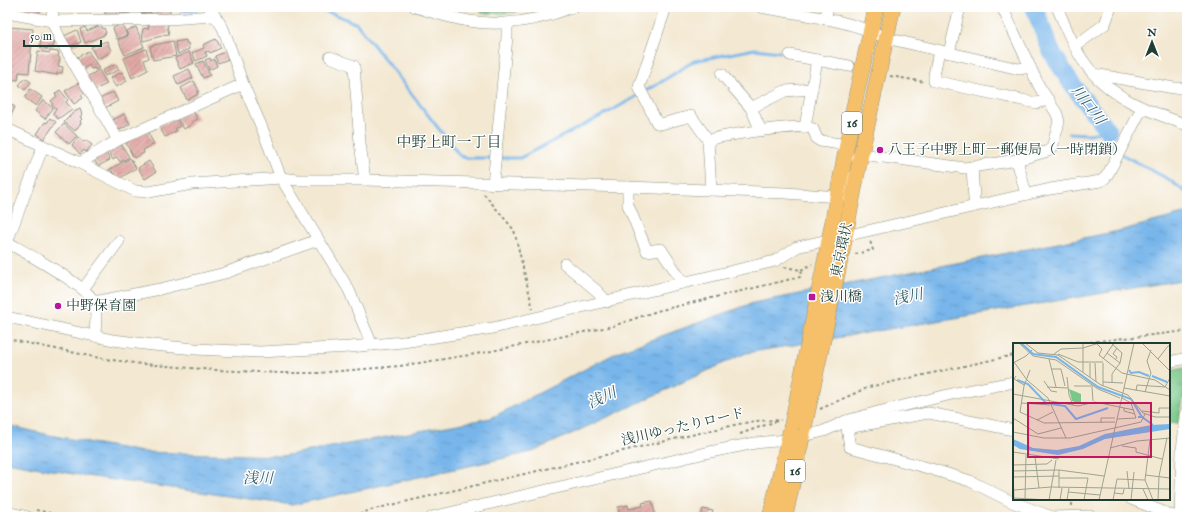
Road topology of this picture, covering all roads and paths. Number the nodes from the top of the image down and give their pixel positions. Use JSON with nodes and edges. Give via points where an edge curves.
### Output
{"nodes":[{"id":1,"x":53,"y":7,"type":"edge"},
{"id":2,"x":415,"y":7,"type":"edge"},
{"id":3,"x":573,"y":7,"type":"edge"},
{"id":4,"x":666,"y":7,"type":"edge"},
{"id":5,"x":761,"y":7,"type":"edge"},
{"id":6,"x":828,"y":7,"type":"edge"},
{"id":7,"x":876,"y":7,"type":"edge"},
{"id":8,"x":893,"y":7,"type":"edge"},
{"id":9,"x":960,"y":7,"type":"edge"},
{"id":10,"x":1002,"y":7,"type":"edge"},
{"id":11,"x":1057,"y":7,"type":"edge"},
{"id":12,"x":1111,"y":7,"type":"edge"},
{"id":13,"x":434,"y":10,"type":"edge"},
{"id":14,"x":212,"y":12,"type":"edge"},
{"id":15,"x":7,"y":13,"type":"edge"},
{"id":16,"x":825,"y":19,"type":"junction"},
{"id":17,"x":52,"y":21,"type":"junction"},
{"id":18,"x":507,"y":23,"type":"junction"},
{"id":19,"x":871,"y":31,"type":"junction"},
{"id":20,"x":886,"y":38,"type":"junction"},
{"id":21,"x":1075,"y":46,"type":"junction"},
{"id":22,"x":944,"y":52,"type":"junction"},
{"id":23,"x":790,"y":56,"type":"dead end"},
{"id":24,"x":330,"y":57,"type":"dead end"},
{"id":25,"x":816,"y":60,"type":"junction"},
{"id":26,"x":849,"y":66,"type":"dead end"},
{"id":27,"x":1030,"y":67,"type":"junction"},
{"id":28,"x":722,"y":74,"type":"dead end"},
{"id":29,"x":1094,"y":74,"type":"junction"},
{"id":30,"x":886,"y":76,"type":"dead end"},
{"id":31,"x":934,"y":81,"type":"junction"},
{"id":32,"x":243,"y":84,"type":"junction"},
{"id":33,"x":812,"y":88,"type":"junction"},
{"id":34,"x":1187,"y":88,"type":"edge"},
{"id":35,"x":1048,"y":100,"type":"junction"},
{"id":36,"x":751,"y":108,"type":"junction"},
{"id":37,"x":1141,"y":109,"type":"junction"},
{"id":38,"x":1187,"y":125,"type":"edge"},
{"id":39,"x":805,"y":127,"type":"junction"},
{"id":40,"x":7,"y":129,"type":"edge"},
{"id":41,"x":761,"y":131,"type":"junction"},
{"id":42,"x":118,"y":140,"type":"junction"},
{"id":43,"x":708,"y":140,"type":"junction"},
{"id":44,"x":847,"y":145,"type":"junction"},
{"id":45,"x":43,"y":146,"type":"junction"},
{"id":46,"x":861,"y":154,"type":"junction"},
{"id":47,"x":1017,"y":160,"type":"junction"},
{"id":48,"x":80,"y":163,"type":"junction"},
{"id":49,"x":972,"y":167,"type":"junction"},
{"id":50,"x":281,"y":178,"type":"junction"},
{"id":51,"x":365,"y":180,"type":"junction"},
{"id":52,"x":476,"y":184,"type":"junction"},
{"id":53,"x":493,"y":184,"type":"junction"},
{"id":54,"x":628,"y":187,"type":"junction"},
{"id":55,"x":711,"y":190,"type":"junction"},
{"id":56,"x":1026,"y":194,"type":"junction"},
{"id":57,"x":838,"y":197,"type":"junction"},
{"id":58,"x":975,"y":206,"type":"junction"},
{"id":59,"x":869,"y":237,"type":"dead end"},
{"id":60,"x":318,"y":240,"type":"junction"},
{"id":61,"x":119,"y":241,"type":"dead end"},
{"id":62,"x":7,"y":242,"type":"edge"},
{"id":63,"x":836,"y":243,"type":"junction"},
{"id":64,"x":873,"y":250,"type":"dead end"},
{"id":65,"x":565,"y":264,"type":"dead end"},
{"id":66,"x":781,"y":265,"type":"dead end"},
{"id":67,"x":800,"y":277,"type":"dead end"},
{"id":68,"x":683,"y":283,"type":"junction"},
{"id":69,"x":83,"y":289,"type":"junction"},
{"id":70,"x":94,"y":302,"type":"junction"},
{"id":71,"x":607,"y":302,"type":"junction"},
{"id":72,"x":7,"y":317,"type":"edge"},
{"id":73,"x":536,"y":319,"type":"junction"},
{"id":74,"x":1187,"y":331,"type":"edge"},
{"id":75,"x":95,"y":336,"type":"junction"},
{"id":76,"x":1081,"y":343,"type":"edge"},
{"id":77,"x":372,"y":345,"type":"junction"},
{"id":78,"x":1013,"y":355,"type":"edge"},
{"id":79,"x":1187,"y":358,"type":"edge"},
{"id":80,"x":1170,"y":362,"type":"edge"},
{"id":81,"x":1013,"y":382,"type":"edge"},
{"id":82,"x":1187,"y":410,"type":"edge"},
{"id":83,"x":814,"y":411,"type":"dead end"},
{"id":84,"x":846,"y":425,"type":"junction"},
{"id":85,"x":794,"y":430,"type":"junction"},
{"id":86,"x":1013,"y":430,"type":"edge"},
{"id":87,"x":1185,"y":433,"type":"edge"},
{"id":88,"x":1134,"y":500,"type":"edge"},
{"id":89,"x":7,"y":512,"type":"edge"},
{"id":90,"x":28,"y":513,"type":"edge"},
{"id":91,"x":68,"y":517,"type":"edge"},
{"id":92,"x":354,"y":517,"type":"edge"},
{"id":93,"x":432,"y":517,"type":"edge"},
{"id":94,"x":770,"y":517,"type":"edge"},
{"id":95,"x":785,"y":517,"type":"edge"},
{"id":96,"x":1090,"y":517,"type":"edge"},
{"id":97,"x":1176,"y":517,"type":"edge"},
{"id":98,"x":1180,"y":517,"type":"edge"}],
"edges":[{"from":1,"to":17,"type":"street"},
{"from":2,"to":13,"type":"street"},
{"from":3,"to":18,"type":"street","via":[[548,16]]},
{"from":4,"to":43,"type":"street","via":[[639,87],[657,123],[691,116]]},
{"from":5,"to":16,"type":"street"},
{"from":6,"to":16,"type":"street"},
{"from":7,"to":19,"type":"highway","name":"東京環状","number":"16"},
{"from":8,"to":20,"type":"highway","name":"東京環状","number":"16"},
{"from":9,"to":22,"type":"street"},
{"from":10,"to":27,"type":"street"},
{"from":11,"to":21,"type":"street"},
{"from":12,"to":21,"type":"street","via":[[1105,24]]},
{"from":13,"to":18,"type":"street","via":[[471,22]]},
{"from":14,"to":17,"type":"street","via":[[169,19]]},
{"from":14,"to":32,"type":"street","via":[[223,28]]},
{"from":15,"to":17,"type":"street"},
{"from":16,"to":19,"type":"street"},
{"from":17,"to":42,"type":"street"},
{"from":18,"to":53,"type":"street"},
{"from":19,"to":20,"type":"street"},
{"from":19,"to":44,"type":"highway","name":"東京環状","number":"16"},
{"from":20,"to":22,"type":"street"},
{"from":20,"to":46,"type":"highway","name":"東京環状","number":"16"},
{"from":21,"to":29,"type":"street"},
{"from":22,"to":27,"type":"street","via":[[1019,69]]},
{"from":22,"to":31,"type":"street"},
{"from":23,"to":25,"type":"street"},
{"from":24,"to":51,"type":"street","via":[[354,66]]},
{"from":25,"to":26,"type":"street"},
{"from":25,"to":33,"type":"street"},
{"from":27,"to":35,"type":"street"},
{"from":28,"to":36,"type":"street"},
{"from":29,"to":34,"type":"street"},
{"from":29,"to":37,"type":"street","via":[[1108,88]]},
{"from":30,"to":31,"type":"path"},
{"from":31,"to":35,"type":"street","via":[[1036,103]]},
{"from":32,"to":42,"type":"street"},
{"from":32,"to":50,"type":"street"},
{"from":33,"to":36,"type":"street","via":[[785,91]]},
{"from":33,"to":39,"type":"street"},
{"from":35,"to":47,"type":"street","via":[[1059,118],[1053,145],[1048,150]]},
{"from":36,"to":41,"type":"street"},
{"from":37,"to":38,"type":"street"},
{"from":37,"to":56,"type":"street","via":[[1105,178],[1096,182]]},
{"from":39,"to":41,"type":"street"},
{"from":39,"to":44,"type":"street","via":[[813,129],[820,141]]},
{"from":40,"to":45,"type":"street"},
{"from":41,"to":43,"type":"street"},
{"from":42,"to":48,"type":"street"},
{"from":43,"to":55,"type":"street"},
{"from":44,"to":57,"type":"highway","name":"東京環状","number":"16"},
{"from":45,"to":48,"type":"street"},
{"from":45,"to":62,"type":"street"},
{"from":46,"to":49,"type":"street"},
{"from":46,"to":57,"type":"street","via":[[852,165],[846,193]]},
{"from":46,"to":63,"type":"highway","name":"東京環状","number":"16"},
{"from":47,"to":49,"type":"street"},
{"from":47,"to":56,"type":"street"},
{"from":48,"to":50,"type":"street","via":[[135,191],[149,192],[192,184]]},
{"from":49,"to":58,"type":"street"},
{"from":50,"to":51,"type":"street"},
{"from":50,"to":60,"type":"street"},
{"from":51,"to":52,"type":"street"},
{"from":52,"to":53,"type":"street"},
{"from":52,"to":73,"type":"path","via":[[514,230]]},
{"from":53,"to":54,"type":"street"},
{"from":54,"to":55,"type":"street"},
{"from":54,"to":68,"type":"street","via":[[628,205],[647,251],[661,249]]},
{"from":55,"to":57,"type":"street"},
{"from":56,"to":58,"type":"street"},
{"from":57,"to":63,"type":"highway","name":"東京環状","number":"16"},
{"from":58,"to":63,"type":"street"},
{"from":59,"to":64,"type":"path"},
{"from":60,"to":70,"type":"street","via":[[225,273]]},
{"from":60,"to":77,"type":"street","via":[[349,290]]},
{"from":61,"to":69,"type":"street"},
{"from":62,"to":69,"type":"street"},
{"from":63,"to":68,"type":"street","via":[[797,248],[775,261]]},
{"from":63,"to":85,"type":"highway","name":"東京環状","number":"16","bridge":true},
{"from":65,"to":71,"type":"street","via":[[598,291]]},
{"from":66,"to":67,"type":"path","via":[[801,270]]},
{"from":68,"to":71,"type":"street"},
{"from":69,"to":70,"type":"street"},
{"from":70,"to":75,"type":"street"},
{"from":71,"to":73,"type":"street"},
{"from":72,"to":75,"type":"street"},
{"from":73,"to":77,"type":"street","via":[[473,332]]},
{"from":74,"to":76,"type":"path"},
{"from":75,"to":77,"type":"street","via":[[219,351],[294,351]]},
{"from":78,"to":83,"type":"path","via":[[869,388]]},
{"from":79,"to":80,"type":"street"},
{"from":81,"to":84,"type":"street","via":[[878,412]]},
{"from":82,"to":87,"type":"street"},
{"from":84,"to":85,"type":"street","via":[[824,431]]},
{"from":84,"to":86,"type":"street","via":[[928,413]]},
{"from":84,"to":96,"type":"street","via":[[850,447],[970,481],[1012,502],[1052,517]]},
{"from":85,"to":92,"type":"path","name":"浅川ゆったりロード","via":[[778,421],[754,420],[370,510]]},
{"from":85,"to":93,"type":"street","via":[[754,443]]},
{"from":85,"to":94,"type":"highway","name":"東京環状","number":"16"},
{"from":85,"to":95,"type":"highway","name":"東京環状","number":"16"},
{"from":87,"to":98,"type":"street"},
{"from":88,"to":97,"type":"street"},
{"from":89,"to":90,"type":"street"},
{"from":90,"to":91,"type":"path"}]}
